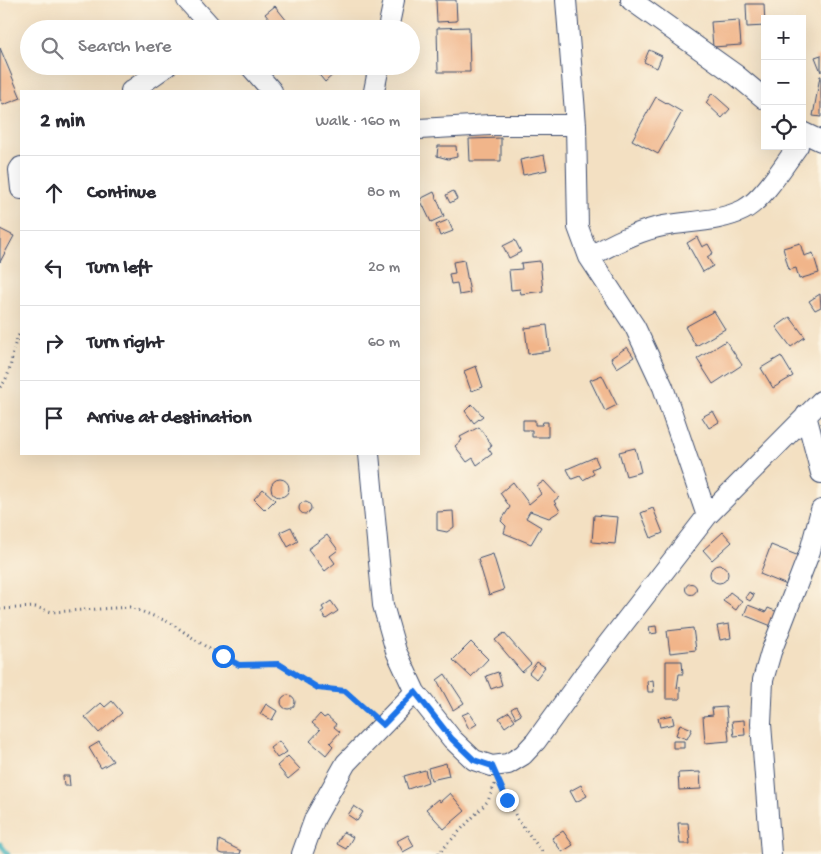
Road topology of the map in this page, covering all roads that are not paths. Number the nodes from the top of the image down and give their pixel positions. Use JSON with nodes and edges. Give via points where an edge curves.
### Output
{"nodes":[{"id":1,"x":187,"y":0,"type":"edge"},
{"id":2,"x":394,"y":0,"type":"edge"},
{"id":3,"x":566,"y":0,"type":"edge"},
{"id":4,"x":631,"y":0,"type":"edge"},
{"id":5,"x":205,"y":20,"type":"edge"},
{"id":6,"x":390,"y":20,"type":"edge"},
{"id":7,"x":154,"y":75,"type":"edge"},
{"id":8,"x":258,"y":75,"type":"edge"},
{"id":9,"x":378,"y":75,"type":"edge"},
{"id":10,"x":132,"y":90,"type":"edge"},
{"id":11,"x":271,"y":90,"type":"edge"},
{"id":12,"x":374,"y":90,"type":"edge"},
{"id":13,"x":761,"y":97,"type":"edge"},
{"id":14,"x":576,"y":125,"type":"junction"},
{"id":15,"x":420,"y":129,"type":"edge"},
{"id":16,"x":797,"y":150,"type":"edge"},
{"id":17,"x":588,"y":257,"type":"junction"},
{"id":18,"x":821,"y":402,"type":"edge"},
{"id":19,"x":806,"y":415,"type":"junction"},
{"id":20,"x":369,"y":455,"type":"edge"},
{"id":21,"x":821,"y":473,"type":"edge"},
{"id":22,"x":821,"y":510,"type":"edge"},
{"id":23,"x":707,"y":516,"type":"junction"},
{"id":24,"x":415,"y":692,"type":"junction"},
{"id":25,"x":302,"y":854,"type":"edge"},
{"id":26,"x":772,"y":854,"type":"edge"}],
"edges":[{"from":1,"to":5,"type":"street"},
{"from":2,"to":6,"type":"street"},
{"from":3,"to":14,"type":"street"},
{"from":4,"to":13,"type":"street"},
{"from":7,"to":10,"type":"street"},
{"from":8,"to":11,"type":"street"},
{"from":9,"to":12,"type":"street"},
{"from":14,"to":15,"type":"street"},
{"from":14,"to":17,"type":"street","via":[[578,227]]},
{"from":16,"to":17,"type":"street","via":[[760,196],[743,210],[706,220],[662,226]]},
{"from":17,"to":23,"type":"street","via":[[635,327],[663,387]]},
{"from":18,"to":19,"type":"street"},
{"from":19,"to":21,"type":"street"},
{"from":19,"to":23,"type":"street"},
{"from":20,"to":24,"type":"street","via":[[383,605],[396,651]]},
{"from":22,"to":26,"type":"street","via":[[810,552],[763,680],[761,724]]},
{"from":23,"to":24,"type":"street","via":[[523,755],[508,764],[492,766],[474,760],[452,739]]},
{"from":24,"to":25,"type":"street","via":[[346,763],[315,818]]}]}
